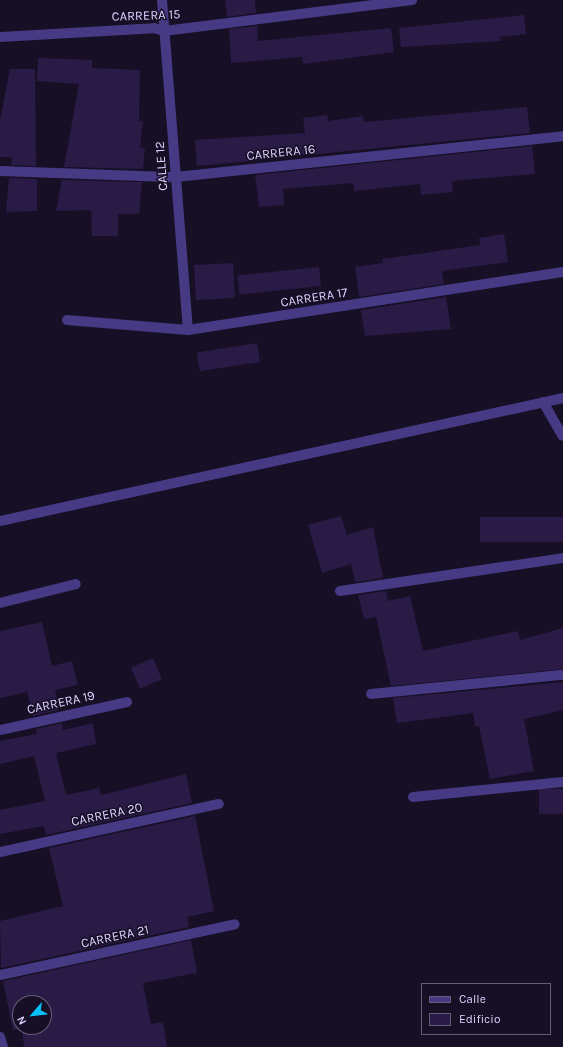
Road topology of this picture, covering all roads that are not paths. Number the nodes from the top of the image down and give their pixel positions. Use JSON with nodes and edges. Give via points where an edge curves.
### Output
{"nodes":[{"id":1,"x":162,"y":0,"type":"edge"},
{"id":2,"x":412,"y":0,"type":"edge"},
{"id":3,"x":164,"y":31,"type":"junction"},
{"id":4,"x":0,"y":37,"type":"edge"},
{"id":5,"x":563,"y":136,"type":"edge"},
{"id":6,"x":0,"y":171,"type":"edge"},
{"id":7,"x":176,"y":177,"type":"junction"},
{"id":8,"x":563,"y":272,"type":"edge"},
{"id":9,"x":67,"y":320,"type":"dead end"},
{"id":10,"x":188,"y":330,"type":"junction"},
{"id":11,"x":563,"y":398,"type":"edge"},
{"id":12,"x":543,"y":402,"type":"junction"},
{"id":13,"x":563,"y":436,"type":"edge"},
{"id":14,"x":0,"y":521,"type":"edge"},
{"id":15,"x":563,"y":558,"type":"edge"},
{"id":16,"x":76,"y":584,"type":"dead end"},
{"id":17,"x":340,"y":591,"type":"dead end"},
{"id":18,"x":0,"y":603,"type":"edge"},
{"id":19,"x":563,"y":675,"type":"edge"},
{"id":20,"x":371,"y":694,"type":"dead end"},
{"id":21,"x":127,"y":702,"type":"dead end"},
{"id":22,"x":0,"y":730,"type":"edge"},
{"id":23,"x":563,"y":782,"type":"edge"},
{"id":24,"x":413,"y":797,"type":"dead end"},
{"id":25,"x":219,"y":804,"type":"dead end"},
{"id":26,"x":0,"y":852,"type":"edge"},
{"id":27,"x":235,"y":924,"type":"dead end"},
{"id":28,"x":0,"y":975,"type":"edge"},
{"id":29,"x":0,"y":1037,"type":"edge"},
{"id":30,"x":3,"y":1047,"type":"edge"}],
"edges":[{"from":1,"to":3,"type":"street","name":"CALLE 12"},
{"from":2,"to":3,"type":"street","name":"CARRERA 15"},
{"from":3,"to":4,"type":"street","name":"CARRERA 15","via":[[154,28]]},
{"from":3,"to":7,"type":"street","name":"CALLE 12"},
{"from":5,"to":7,"type":"street","name":"CARRERA 16"},
{"from":6,"to":7,"type":"street","name":"CARRERA 16"},
{"from":7,"to":10,"type":"street","name":"CALLE 12"},
{"from":8,"to":10,"type":"street","name":"CARRERA 17"},
{"from":9,"to":10,"type":"street","name":"CARRERA 17"},
{"from":11,"to":12,"type":"street"},
{"from":12,"to":13,"type":"street"},
{"from":12,"to":14,"type":"street"},
{"from":15,"to":17,"type":"street"},
{"from":16,"to":18,"type":"street"},
{"from":19,"to":20,"type":"street"},
{"from":21,"to":22,"type":"street","name":"CARRERA 19"},
{"from":23,"to":24,"type":"street"},
{"from":25,"to":26,"type":"street","name":"CARRERA 20"},
{"from":27,"to":28,"type":"street","name":"CARRERA 21"},
{"from":29,"to":30,"type":"street"}]}
